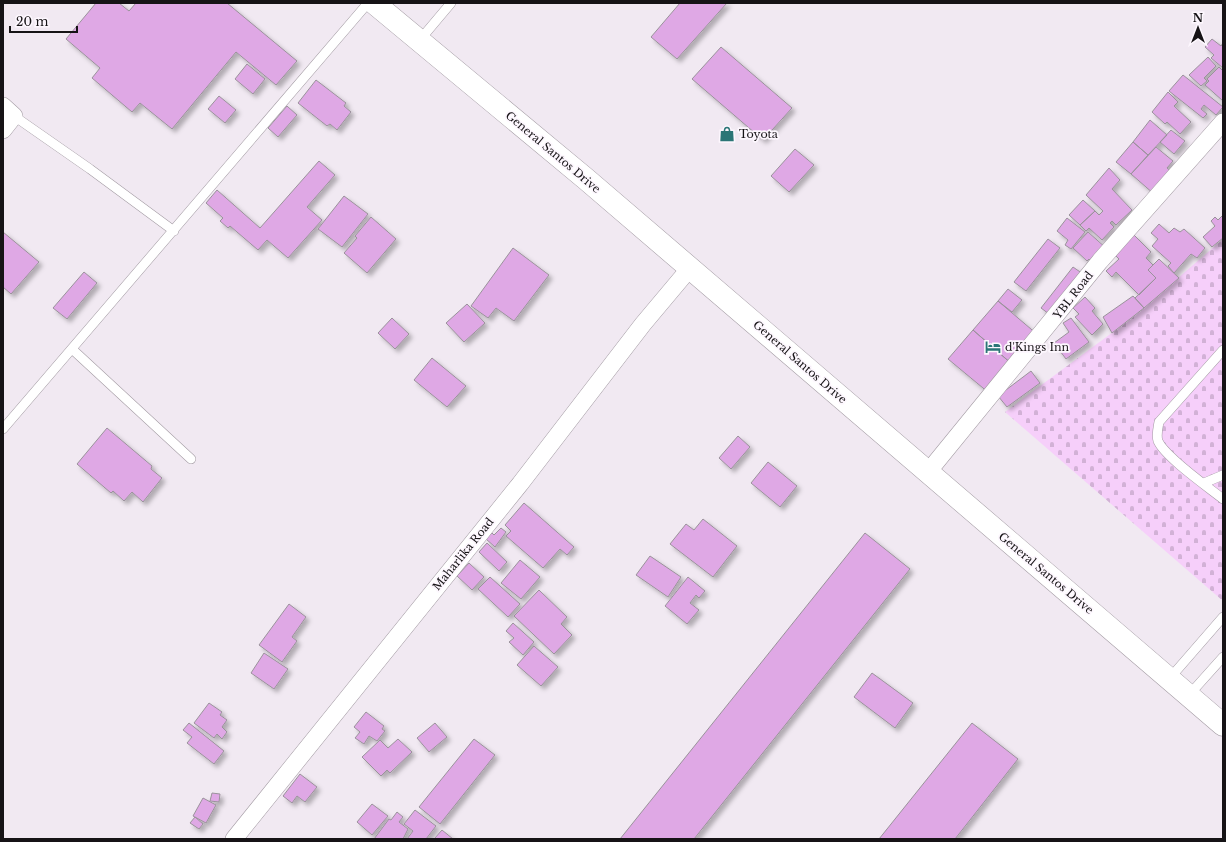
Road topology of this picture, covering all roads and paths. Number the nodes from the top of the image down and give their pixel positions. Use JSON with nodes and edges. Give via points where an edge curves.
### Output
{"nodes":[{"id":1,"x":368,"y":3,"type":"edge"},
{"id":2,"x":374,"y":3,"type":"edge"},
{"id":3,"x":451,"y":3,"type":"edge"},
{"id":4,"x":419,"y":41,"type":"junction"},
{"id":5,"x":9,"y":111,"type":"edge"},
{"id":6,"x":1223,"y":122,"type":"edge"},
{"id":7,"x":3,"y":130,"type":"edge"},
{"id":8,"x":174,"y":231,"type":"junction"},
{"id":9,"x":690,"y":268,"type":"junction"},
{"id":10,"x":72,"y":349,"type":"junction"},
{"id":11,"x":1223,"y":350,"type":"edge"},
{"id":12,"x":3,"y":429,"type":"edge"},
{"id":13,"x":191,"y":459,"type":"dead end"},
{"id":14,"x":928,"y":472,"type":"junction"},
{"id":15,"x":1223,"y":475,"type":"edge"},
{"id":16,"x":1204,"y":484,"type":"junction"},
{"id":17,"x":1223,"y":499,"type":"edge"},
{"id":18,"x":1223,"y":617,"type":"edge"},
{"id":19,"x":1223,"y":657,"type":"edge"},
{"id":20,"x":1170,"y":678,"type":"junction"},
{"id":21,"x":1189,"y":695,"type":"junction"},
{"id":22,"x":1223,"y":725,"type":"edge"},
{"id":23,"x":234,"y":839,"type":"edge"}],
"edges":[{"from":1,"to":8,"type":"lane"},
{"from":2,"to":4,"type":"highway","name":"General Santos Drive"},
{"from":3,"to":4,"type":"lane"},
{"from":4,"to":9,"type":"highway","name":"General Santos Drive"},
{"from":5,"to":7,"type":"street"},
{"from":5,"to":8,"type":"lane"},
{"from":6,"to":14,"type":"street","name":"YBL Road","via":[[1100,261]]},
{"from":8,"to":10,"type":"lane"},
{"from":9,"to":14,"type":"highway","name":"General Santos Drive"},
{"from":9,"to":23,"type":"street","name":"Maharlika Road"},
{"from":10,"to":12,"type":"lane"},
{"from":10,"to":13,"type":"lane"},
{"from":11,"to":16,"type":"lane","via":[[1159,422],[1157,431],[1158,440],[1165,452]]},
{"from":14,"to":20,"type":"highway","name":"General Santos Drive"},
{"from":15,"to":16,"type":"lane"},
{"from":16,"to":17,"type":"lane"},
{"from":18,"to":20,"type":"lane"},
{"from":19,"to":21,"type":"lane"},
{"from":20,"to":21,"type":"highway","name":"General Santos Drive"},
{"from":21,"to":22,"type":"highway","name":"General Santos Drive"}]}
